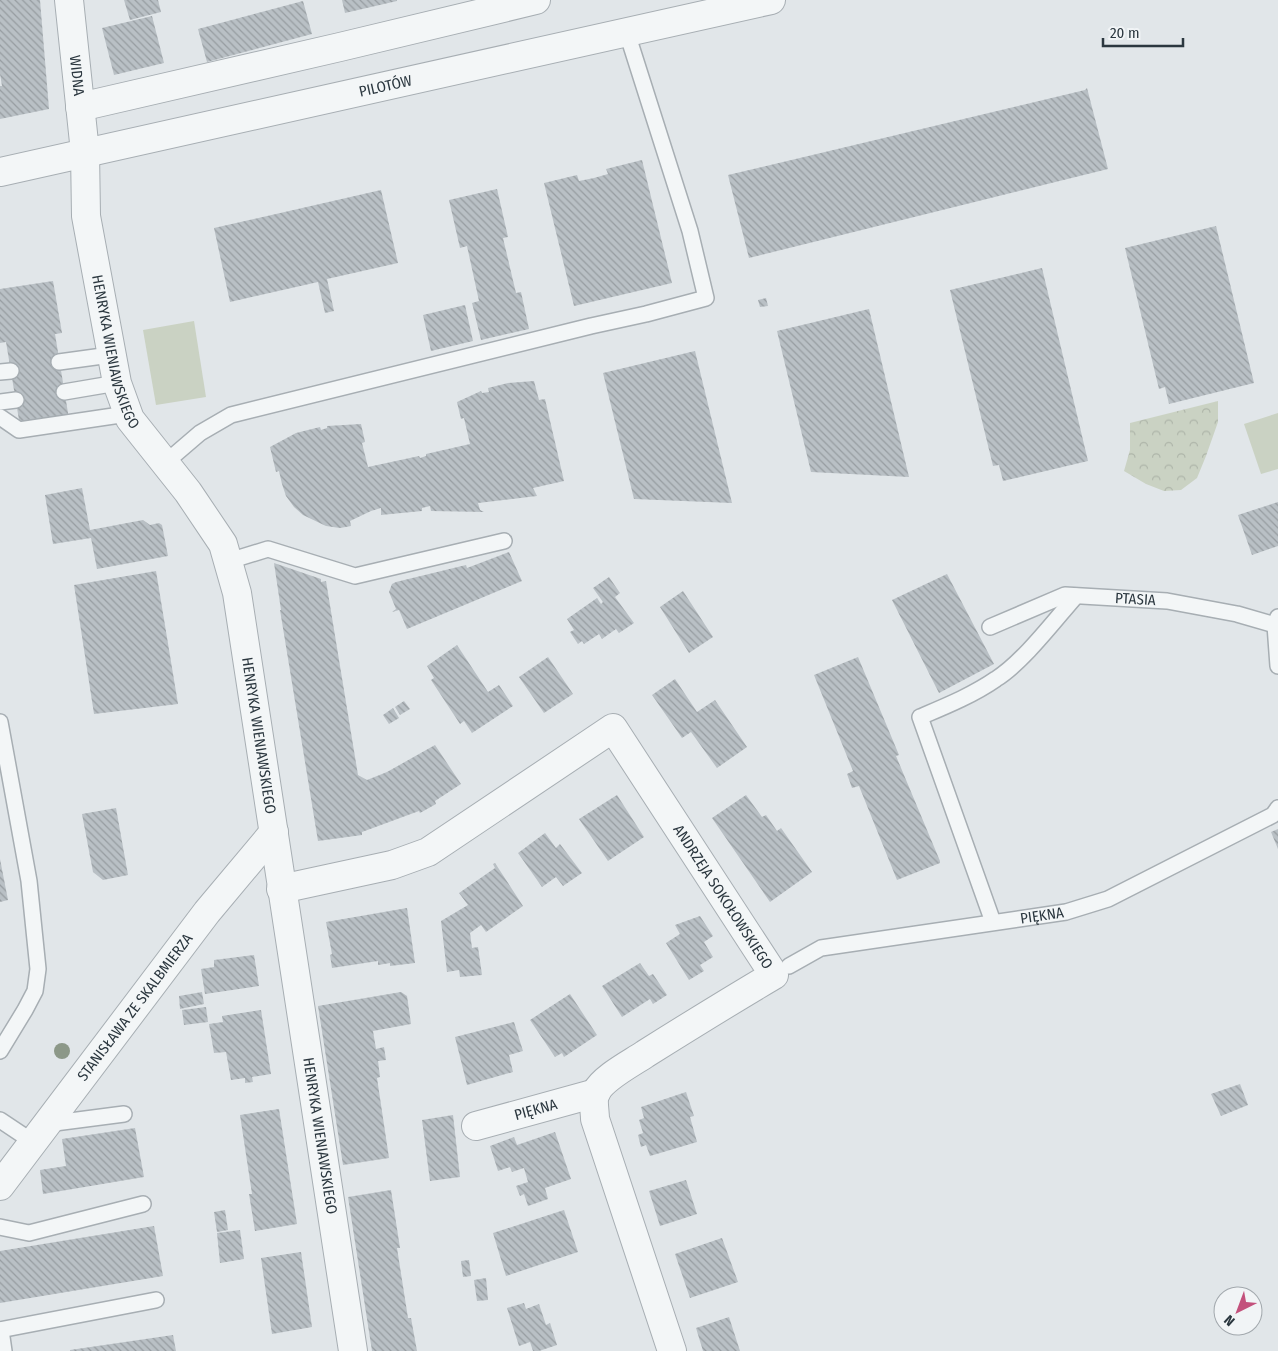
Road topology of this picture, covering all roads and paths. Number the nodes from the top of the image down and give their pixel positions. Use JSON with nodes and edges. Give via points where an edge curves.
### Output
{"nodes":[{"id":1,"x":69,"y":0,"type":"edge"},
{"id":2,"x":536,"y":0,"type":"edge"},
{"id":3,"x":772,"y":0,"type":"edge"},
{"id":4,"x":627,"y":33,"type":"junction"},
{"id":5,"x":80,"y":107,"type":"junction"},
{"id":6,"x":85,"y":152,"type":"junction"},
{"id":7,"x":0,"y":172,"type":"edge"},
{"id":8,"x":110,"y":354,"type":"junction"},
{"id":9,"x":60,"y":362,"type":"dead end"},
{"id":10,"x":117,"y":383,"type":"junction"},
{"id":11,"x":64,"y":392,"type":"dead end"},
{"id":12,"x":16,"y":400,"type":"dead end"},
{"id":13,"x":0,"y":402,"type":"edge"},
{"id":14,"x":128,"y":414,"type":"junction"},
{"id":15,"x":0,"y":417,"type":"edge"},
{"id":16,"x":165,"y":463,"type":"junction"},
{"id":17,"x":504,"y":541,"type":"dead end"},
{"id":18,"x":229,"y":561,"type":"junction"},
{"id":19,"x":1076,"y":596,"type":"junction"},
{"id":20,"x":1276,"y":620,"type":"edge"},
{"id":21,"x":990,"y":626,"type":"dead end"},
{"id":22,"x":1278,"y":666,"type":"edge"},
{"id":23,"x":0,"y":722,"type":"edge"},
{"id":24,"x":1278,"y":808,"type":"edge"},
{"id":25,"x":274,"y":832,"type":"junction"},
{"id":26,"x":281,"y":888,"type":"junction"},
{"id":27,"x":994,"y":922,"type":"junction"},
{"id":28,"x":788,"y":966,"type":"dead end"},
{"id":29,"x":0,"y":1051,"type":"edge"},
{"id":30,"x":596,"y":1093,"type":"junction"},
{"id":31,"x":124,"y":1114,"type":"dead end"},
{"id":32,"x":0,"y":1120,"type":"edge"},
{"id":33,"x":476,"y":1126,"type":"dead end"},
{"id":34,"x":40,"y":1133,"type":"junction"},
{"id":35,"x":0,"y":1186,"type":"edge"},
{"id":36,"x":143,"y":1204,"type":"dead end"},
{"id":37,"x":0,"y":1227,"type":"edge"},
{"id":38,"x":156,"y":1300,"type":"dead end"},
{"id":39,"x":0,"y":1330,"type":"edge"},
{"id":40,"x":4,"y":1351,"type":"edge"},
{"id":41,"x":352,"y":1351,"type":"edge"},
{"id":42,"x":672,"y":1351,"type":"edge"}],
"edges":[{"from":1,"to":5,"type":"street","name":"WIDNA"},
{"from":2,"to":5,"type":"street"},
{"from":3,"to":4,"type":"street","name":"PILOTÓW"},
{"from":4,"to":6,"type":"street","name":"PILOTÓW"},
{"from":4,"to":16,"type":"lane","via":[[688,222],[706,298],[231,415],[200,434]]},
{"from":5,"to":6,"type":"street","name":"WIDNA"},
{"from":6,"to":7,"type":"street","name":"PILOTÓW"},
{"from":6,"to":8,"type":"street","name":"HENRYKA WIENIAWSKIEGO","via":[[86,216]]},
{"from":8,"to":9,"type":"lane"},
{"from":8,"to":10,"type":"street","name":"HENRYKA WIENIAWSKIEGO"},
{"from":10,"to":11,"type":"lane"},
{"from":10,"to":14,"type":"street","name":"HENRYKA WIENIAWSKIEGO"},
{"from":12,"to":13,"type":"lane"},
{"from":14,"to":15,"type":"lane","via":[[19,430]]},
{"from":14,"to":16,"type":"street","name":"HENRYKA WIENIAWSKIEGO"},
{"from":16,"to":18,"type":"street","name":"HENRYKA WIENIAWSKIEGO","via":[[223,544]]},
{"from":17,"to":18,"type":"lane","via":[[355,576],[268,549]]},
{"from":18,"to":25,"type":"street","name":"HENRYKA WIENIAWSKIEGO","via":[[237,593]]},
{"from":19,"to":20,"type":"lane","name":"PTASIA","via":[[1167,601]]},
{"from":19,"to":21,"type":"lane","name":"PTASIA","via":[[1065,595]]},
{"from":19,"to":27,"type":"lane","via":[[998,679],[920,717]]},
{"from":20,"to":22,"type":"lane"},
{"from":23,"to":29,"type":"lane","via":[[28,881],[38,969],[35,991]]},
{"from":24,"to":27,"type":"lane","name":"PIĘKNA","via":[[1273,815],[1108,899],[1066,912]]},
{"from":25,"to":26,"type":"street","name":"HENRYKA WIENIAWSKIEGO"},
{"from":25,"to":34,"type":"street","name":"STANISŁAWA ZE SKALBMIERZA","via":[[208,912]]},
{"from":26,"to":30,"type":"street","name":"ANDRZEJA SOKOŁOWSKIEGO","via":[[392,865],[428,852],[613,728],[774,975],[632,1063],[610,1078]]},
{"from":26,"to":41,"type":"street","name":"HENRYKA WIENIAWSKIEGO"},
{"from":27,"to":28,"type":"lane","name":"PIĘKNA","via":[[821,948]]},
{"from":30,"to":33,"type":"street","name":"PIĘKNA"},
{"from":30,"to":42,"type":"street","via":[[595,1118]]},
{"from":31,"to":34,"type":"lane"},
{"from":32,"to":34,"type":"lane"},
{"from":34,"to":35,"type":"street","name":"STANISŁAWA ZE SKALBMIERZA"},
{"from":36,"to":37,"type":"lane","via":[[30,1233]]},
{"from":38,"to":39,"type":"lane"},
{"from":39,"to":40,"type":"lane"}]}
